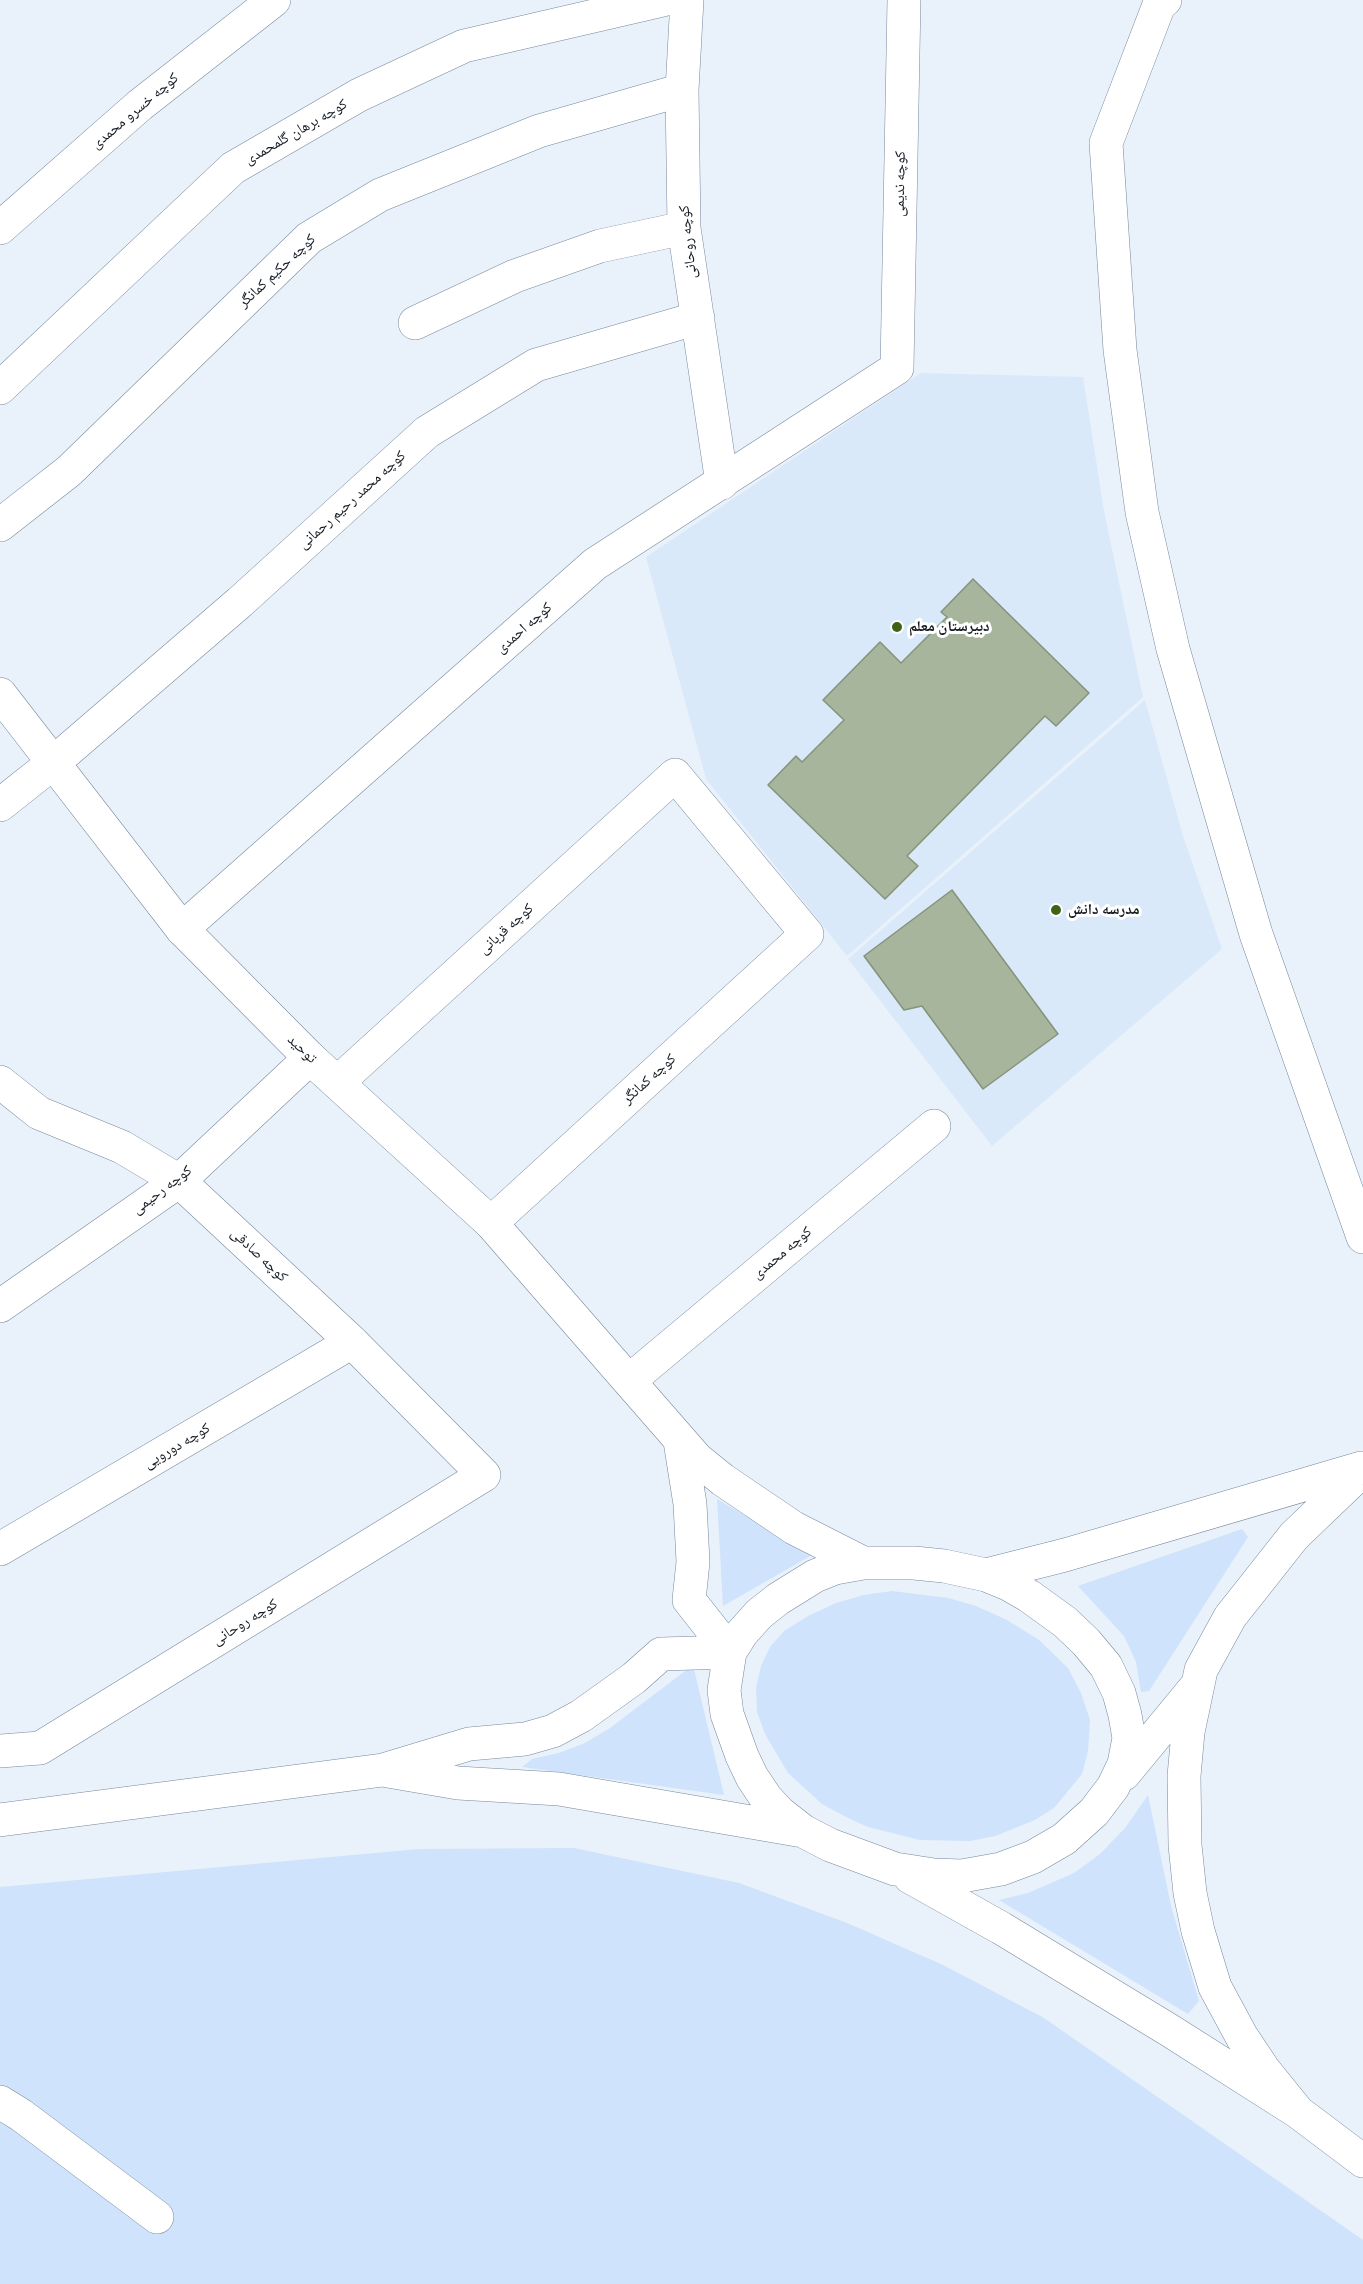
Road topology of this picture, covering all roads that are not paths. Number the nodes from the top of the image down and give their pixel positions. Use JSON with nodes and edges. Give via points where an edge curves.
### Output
{"nodes":[{"id":1,"x":274,"y":0,"type":"edge"},
{"id":2,"x":663,"y":0,"type":"edge"},
{"id":3,"x":687,"y":0,"type":"edge"},
{"id":4,"x":904,"y":0,"type":"edge"},
{"id":5,"x":1160,"y":2,"type":"edge"},
{"id":6,"x":682,"y":90,"type":"junction"},
{"id":7,"x":0,"y":228,"type":"edge"},
{"id":8,"x":684,"y":228,"type":"junction"},
{"id":9,"x":698,"y":318,"type":"junction"},
{"id":10,"x":415,"y":323,"type":"dead end"},
{"id":11,"x":897,"y":368,"type":"joint"},
{"id":12,"x":0,"y":388,"type":"edge"},
{"id":13,"x":722,"y":483,"type":"junction"},
{"id":14,"x":0,"y":525,"type":"edge"},
{"id":15,"x":0,"y":694,"type":"edge"},
{"id":16,"x":53,"y":764,"type":"junction"},
{"id":17,"x":675,"y":775,"type":"joint"},
{"id":18,"x":0,"y":805,"type":"edge"},
{"id":19,"x":182,"y":929,"type":"junction"},
{"id":20,"x":310,"y":1058,"type":"junction"},
{"id":21,"x":0,"y":1082,"type":"edge"},
{"id":22,"x":338,"y":1082,"type":"junction"},
{"id":23,"x":934,"y":1126,"type":"dead end"},
{"id":24,"x":178,"y":1181,"type":"junction"},
{"id":25,"x":491,"y":1223,"type":"junction"},
{"id":26,"x":1363,"y":1237,"type":"edge"},
{"id":27,"x":0,"y":1306,"type":"edge"},
{"id":28,"x":352,"y":1342,"type":"junction"},
{"id":29,"x":630,"y":1380,"type":"junction"},
{"id":30,"x":680,"y":1441,"type":"junction"},
{"id":31,"x":1363,"y":1469,"type":"edge"},
{"id":32,"x":484,"y":1475,"type":"joint"},
{"id":33,"x":0,"y":1549,"type":"edge"},
{"id":34,"x":863,"y":1563,"type":"junction"},
{"id":35,"x":986,"y":1575,"type":"junction"},
{"id":36,"x":689,"y":1600,"type":"junction"},
{"id":37,"x":730,"y":1652,"type":"junction"},
{"id":38,"x":661,"y":1654,"type":"junction"},
{"id":39,"x":1196,"y":1688,"type":"junction"},
{"id":40,"x":0,"y":1751,"type":"edge"},
{"id":41,"x":383,"y":1770,"type":"junction"},
{"id":42,"x":1113,"y":1787,"type":"junction"},
{"id":43,"x":0,"y":1820,"type":"edge"},
{"id":44,"x":803,"y":1831,"type":"junction"},
{"id":45,"x":895,"y":1869,"type":"junction"},
{"id":46,"x":0,"y":2102,"type":"edge"},
{"id":47,"x":1298,"y":2112,"type":"junction"},
{"id":48,"x":1363,"y":2162,"type":"edge"},
{"id":49,"x":157,"y":2217,"type":"dead end"}],
"edges":[{"from":1,"to":7,"type":"street","name":"کوچه خسرو محمدی","via":[[140,105]]},
{"from":2,"to":12,"type":"street","name":"کوچه برهان گلمحمدی","via":[[464,46],[359,95],[233,168]]},
{"from":3,"to":6,"type":"street","name":"کوچه روحانی"},
{"from":4,"to":11,"type":"street","name":"کوچه ندیمی"},
{"from":5,"to":26,"type":"street","via":[[1106,143],[1120,350],[1142,512],[1173,649],[1256,934]]},
{"from":6,"to":8,"type":"street","name":"کوچه روحانی"},
{"from":6,"to":14,"type":"street","name":"کوچه حکیم کمانگر","via":[[538,131],[380,195],[309,238],[69,471]]},
{"from":8,"to":9,"type":"street","name":"کوچه روحانی"},
{"from":8,"to":10,"type":"street","via":[[590,250],[515,276]]},
{"from":9,"to":13,"type":"street","name":"کوچه روحانی"},
{"from":9,"to":16,"type":"street","name":"کوچه محمد رحیم رحمانی","via":[[536,365],[427,432]]},
{"from":11,"to":13,"type":"street","name":"کوچه احمدی"},
{"from":13,"to":19,"type":"street","name":"کوچه احمدی","via":[[595,564]]},
{"from":15,"to":16,"type":"street","name":"توحید"},
{"from":16,"to":18,"type":"street","name":"کوچه محمد رحیم رحمانی"},
{"from":16,"to":19,"type":"street","name":"توحید"},
{"from":17,"to":22,"type":"street","name":"کوچه قربانی"},
{"from":17,"to":25,"type":"street","name":"کوچه کمانگر","via":[[807,934]]},
{"from":19,"to":20,"type":"street","name":"توحید"},
{"from":20,"to":22,"type":"street","name":"توحید"},
{"from":20,"to":24,"type":"street","name":"کوچه رحیمی"},
{"from":21,"to":24,"type":"street","name":"کوچه صادقی","via":[[39,1113],[122,1147]]},
{"from":22,"to":25,"type":"street","name":"توحید"},
{"from":23,"to":29,"type":"street","name":"کوچه محمدی"},
{"from":24,"to":27,"type":"street","name":"کوچه رحیمی"},
{"from":24,"to":28,"type":"street","name":"کوچه صادقی"},
{"from":25,"to":29,"type":"street","name":"توحید"},
{"from":28,"to":32,"type":"street","name":"کوچه صادقی"},
{"from":28,"to":33,"type":"street","name":"کوچه دورویی"},
{"from":29,"to":30,"type":"street","name":"توحید"},
{"from":30,"to":34,"type":"street","name":"توحید","via":[[723,1480],[770,1512],[818,1542]]},
{"from":30,"to":36,"type":"street","via":[[691,1516],[693,1562]]},
{"from":31,"to":35,"type":"street"},
{"from":31,"to":39,"type":"street","via":[[1294,1536],[1253,1586],[1213,1645]]},
{"from":32,"to":40,"type":"street","name":"کوچه روحانی","via":[[40,1748]]},
{"from":34,"to":35,"type":"street","via":[[914,1563]]},
{"from":34,"to":37,"type":"street","via":[[815,1576],[777,1599],[742,1633]]},
{"from":35,"to":42,"type":"street","via":[[1029,1596],[1065,1622],[1106,1666],[1119,1693],[1129,1738],[1124,1764]]},
{"from":36,"to":37,"type":"street"},
{"from":36,"to":38,"type":"street","via":[[682,1621]]},
{"from":37,"to":38,"type":"street"},
{"from":37,"to":44,"type":"street","via":[[724,1690],[727,1714],[742,1756],[766,1798]]},
{"from":38,"to":41,"type":"street","via":[[606,1700],[553,1731],[525,1739],[469,1744]]},
{"from":39,"to":42,"type":"street"},
{"from":39,"to":47,"type":"street","via":[[1184,1776],[1185,1845],[1198,1931],[1215,1987],[1242,2037]]},
{"from":41,"to":43,"type":"street"},
{"from":41,"to":44,"type":"street","via":[[458,1784],[559,1789]]},
{"from":42,"to":45,"type":"street","via":[[1094,1812],[1064,1839],[1033,1857],[1001,1869],[962,1876]]},
{"from":44,"to":45,"type":"street"},
{"from":45,"to":47,"type":"street","via":[[1001,1928]]},
{"from":46,"to":49,"type":"street"},
{"from":47,"to":48,"type":"street"}]}
